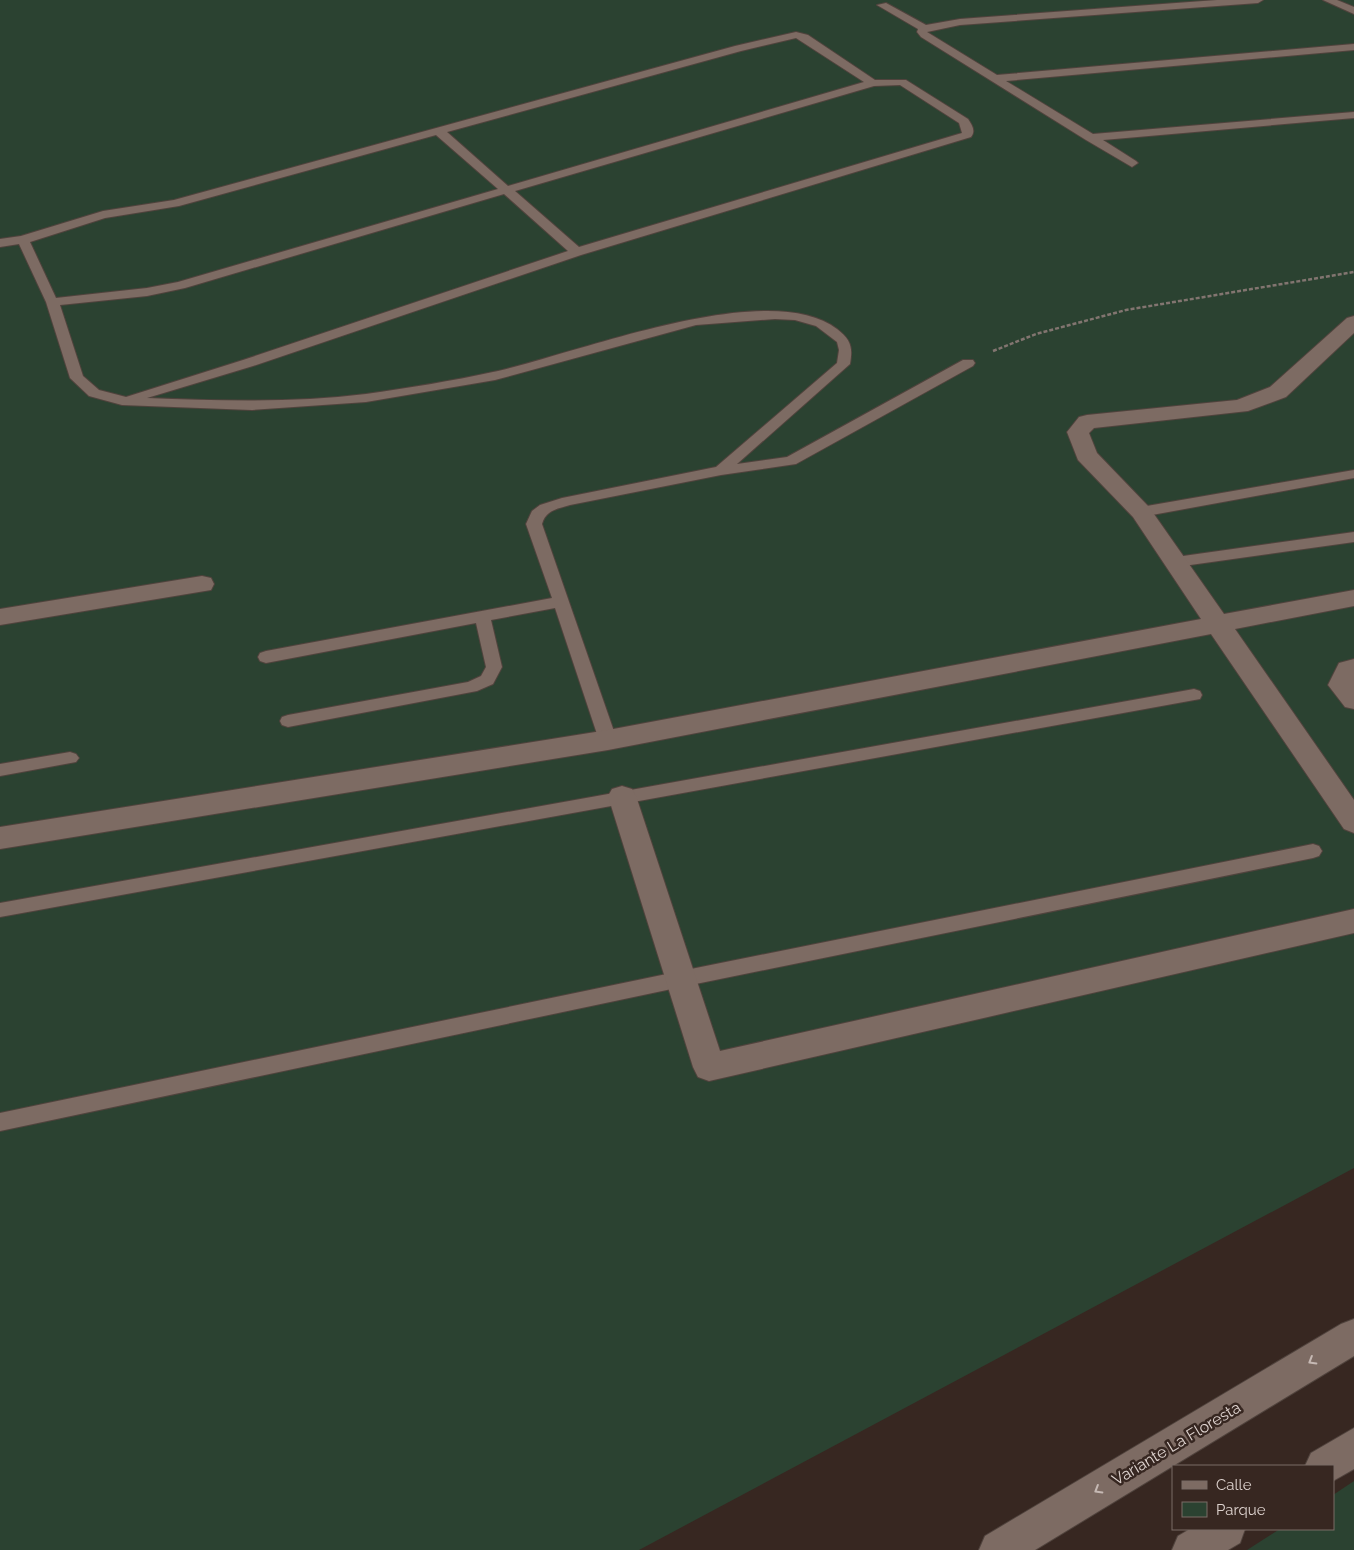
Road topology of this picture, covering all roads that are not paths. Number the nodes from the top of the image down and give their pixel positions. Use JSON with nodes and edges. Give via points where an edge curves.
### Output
{"nodes":[{"id":1,"x":1258,"y":0,"type":"edge"},
{"id":2,"x":1328,"y":0,"type":"edge"},
{"id":3,"x":882,"y":5,"type":"dead end"},
{"id":4,"x":1354,"y":11,"type":"edge"},
{"id":5,"x":924,"y":28,"type":"junction"},
{"id":6,"x":1354,"y":47,"type":"edge"},
{"id":7,"x":998,"y":78,"type":"junction"},
{"id":8,"x":873,"y":82,"type":"junction"},
{"id":9,"x":1354,"y":115,"type":"edge"},
{"id":10,"x":439,"y":131,"type":"junction"},
{"id":11,"x":1090,"y":138,"type":"junction"},
{"id":12,"x":1132,"y":163,"type":"dead end"},
{"id":13,"x":506,"y":189,"type":"junction"},
{"id":14,"x":24,"y":240,"type":"junction"},
{"id":15,"x":0,"y":243,"type":"edge"},
{"id":16,"x":577,"y":252,"type":"junction"},
{"id":17,"x":52,"y":302,"type":"junction"},
{"id":18,"x":1354,"y":322,"type":"edge"},
{"id":19,"x":968,"y":363,"type":"road end"},
{"id":20,"x":122,"y":401,"type":"junction"},
{"id":21,"x":721,"y":471,"type":"junction"},
{"id":22,"x":1354,"y":474,"type":"edge"},
{"id":23,"x":1141,"y":512,"type":"junction"},
{"id":24,"x":1354,"y":536,"type":"edge"},
{"id":25,"x":1176,"y":562,"type":"junction"},
{"id":26,"x":202,"y":584,"type":"dead end"},
{"id":27,"x":1354,"y":598,"type":"edge"},
{"id":28,"x":561,"y":602,"type":"junction"},
{"id":29,"x":482,"y":616,"type":"junction"},
{"id":30,"x":0,"y":617,"type":"edge"},
{"id":31,"x":1219,"y":624,"type":"junction"},
{"id":32,"x":266,"y":657,"type":"dead end"},
{"id":33,"x":1354,"y":668,"type":"edge"},
{"id":34,"x":1194,"y":695,"type":"dead end"},
{"id":35,"x":1354,"y":700,"type":"edge"},
{"id":36,"x":288,"y":721,"type":"dead end"},
{"id":37,"x":608,"y":740,"type":"junction"},
{"id":38,"x":70,"y":758,"type":"dead end"},
{"id":39,"x":0,"y":770,"type":"edge"},
{"id":40,"x":622,"y":796,"type":"junction"},
{"id":41,"x":1354,"y":822,"type":"edge"},
{"id":42,"x":0,"y":838,"type":"edge"},
{"id":43,"x":1313,"y":851,"type":"dead end"},
{"id":44,"x":0,"y":910,"type":"edge"},
{"id":45,"x":1354,"y":921,"type":"edge"},
{"id":46,"x":681,"y":979,"type":"junction"},
{"id":47,"x":0,"y":1122,"type":"edge"},
{"id":48,"x":1354,"y":1336,"type":"edge"},
{"id":49,"x":1354,"y":1447,"type":"edge"},
{"id":50,"x":1326,"y":1465,"type":"edge"},
{"id":51,"x":1224,"y":1530,"type":"edge"},
{"id":52,"x":999,"y":1550,"type":"edge"},
{"id":53,"x":1192,"y":1550,"type":"edge"}],
"edges":[{"from":1,"to":5,"type":"lane","via":[[960,22]]},
{"from":2,"to":4,"type":"lane"},
{"from":3,"to":5,"type":"lane"},
{"from":5,"to":7,"type":"lane","via":[[922,32],[925,35]]},
{"from":6,"to":7,"type":"lane"},
{"from":7,"to":11,"type":"lane"},
{"from":8,"to":10,"type":"lane","via":[[796,35]]},
{"from":8,"to":13,"type":"lane"},
{"from":8,"to":16,"type":"lane","via":[[902,82],[964,121],[967,135]]},
{"from":9,"to":11,"type":"lane"},
{"from":10,"to":13,"type":"lane"},
{"from":10,"to":14,"type":"lane","via":[[174,203],[103,215]]},
{"from":11,"to":12,"type":"lane"},
{"from":13,"to":16,"type":"lane"},
{"from":13,"to":17,"type":"lane","via":[[180,285],[147,292]]},
{"from":14,"to":15,"type":"lane"},
{"from":14,"to":17,"type":"lane"},
{"from":16,"to":20,"type":"lane","via":[[248,363]]},
{"from":17,"to":20,"type":"lane","via":[[77,378],[94,392]]},
{"from":18,"to":23,"type":"street","via":[[1278,392],[1240,406],[1087,422],[1078,432],[1086,455]]},
{"from":19,"to":21,"type":"lane","via":[[791,461]]},
{"from":20,"to":21,"type":"lane","via":[[252,406],[366,398],[495,376],[695,321],[796,316],[821,323],[843,340],[846,350],[843,364]]},
{"from":21,"to":28,"type":"lane","via":[[567,501],[537,514],[534,524]]},
{"from":22,"to":23,"type":"lane"},
{"from":23,"to":25,"type":"street"},
{"from":24,"to":25,"type":"lane"},
{"from":25,"to":31,"type":"street"},
{"from":26,"to":30,"type":"street"},
{"from":27,"to":31,"type":"street"},
{"from":28,"to":29,"type":"lane"},
{"from":28,"to":37,"type":"lane"},
{"from":29,"to":32,"type":"lane"},
{"from":29,"to":36,"type":"lane","via":[[494,667],[487,680],[471,687]]},
{"from":31,"to":37,"type":"street"},
{"from":31,"to":41,"type":"street"},
{"from":33,"to":35,"type":"street","via":[[1348,669],[1341,685]]},
{"from":34,"to":40,"type":"lane"},
{"from":37,"to":42,"type":"street"},
{"from":38,"to":39,"type":"lane"},
{"from":40,"to":44,"type":"lane"},
{"from":40,"to":46,"type":"street"},
{"from":43,"to":46,"type":"lane"},
{"from":45,"to":46,"type":"street","via":[[709,1066]]},
{"from":46,"to":47,"type":"lane"},
{"from":48,"to":52,"type":"street","name":"Variante La Floresta","one_way":true},
{"from":49,"to":50,"type":"street"},
{"from":51,"to":53,"type":"street"}]}
